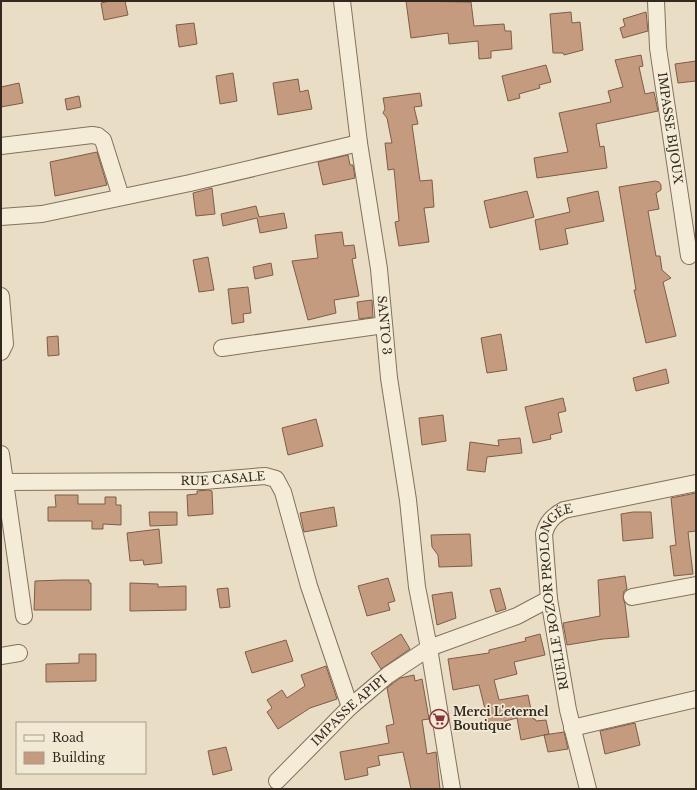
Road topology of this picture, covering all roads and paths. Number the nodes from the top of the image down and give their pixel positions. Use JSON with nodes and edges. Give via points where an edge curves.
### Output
{"nodes":[{"id":1,"x":656,"y":1,"type":"edge"},
{"id":2,"x":347,"y":2,"type":"edge"},
{"id":3,"x":359,"y":143,"type":"junction"},
{"id":4,"x":1,"y":146,"type":"edge"},
{"id":5,"x":121,"y":197,"type":"junction"},
{"id":6,"x":1,"y":217,"type":"edge"},
{"id":7,"x":688,"y":256,"type":"dead end"},
{"id":8,"x":1,"y":296,"type":"edge"},
{"id":9,"x":384,"y":325,"type":"junction"},
{"id":10,"x":222,"y":348,"type":"dead end"},
{"id":11,"x":1,"y":352,"type":"edge"},
{"id":12,"x":1,"y":454,"type":"edge"},
{"id":13,"x":2,"y":482,"type":"edge"},
{"id":14,"x":696,"y":483,"type":"edge"},
{"id":15,"x":696,"y":585,"type":"edge"},
{"id":16,"x":632,"y":597,"type":"dead end"},
{"id":17,"x":549,"y":599,"type":"junction"},
{"id":18,"x":24,"y":616,"type":"dead end"},
{"id":19,"x":429,"y":648,"type":"junction"},
{"id":20,"x":19,"y":653,"type":"dead end"},
{"id":21,"x":1,"y":656,"type":"edge"},
{"id":22,"x":696,"y":699,"type":"edge"},
{"id":23,"x":350,"y":707,"type":"junction"},
{"id":24,"x":572,"y":728,"type":"junction"},
{"id":25,"x":277,"y":781,"type":"dead end"},
{"id":26,"x":452,"y":789,"type":"edge"},
{"id":27,"x":588,"y":789,"type":"edge"}],
"edges":[{"from":1,"to":7,"type":"street","name":"IMPASSE BIJOUX","via":[[658,48]]},
{"from":2,"to":3,"type":"street","name":"SANTO 3"},
{"from":3,"to":5,"type":"street","via":[[190,184]]},
{"from":3,"to":9,"type":"street","name":"SANTO 3","via":[[379,270]]},
{"from":4,"to":5,"type":"street","via":[[98,136],[103,140]]},
{"from":5,"to":6,"type":"street","via":[[42,214]]},
{"from":8,"to":11,"type":"street","via":[[5,344]]},
{"from":9,"to":10,"type":"street"},
{"from":9,"to":19,"type":"street","name":"SANTO 3","via":[[417,587]]},
{"from":12,"to":13,"type":"street"},
{"from":13,"to":18,"type":"street"},
{"from":13,"to":23,"type":"street","name":"RUE CASALE","via":[[204,481],[265,476],[276,479],[283,492],[310,586]]},
{"from":14,"to":17,"type":"street","name":"RUELLE BOZOR PROLONGÉE","via":[[564,510],[554,515],[546,525],[544,534]]},
{"from":15,"to":16,"type":"street"},
{"from":17,"to":19,"type":"street","name":"IMPASSE APIPI","via":[[517,616]]},
{"from":17,"to":24,"type":"street","name":"RUELLE BOZOR PROLONGÉE"},
{"from":19,"to":23,"type":"street","name":"IMPASSE APIPI","via":[[388,675]]},
{"from":19,"to":26,"type":"street","name":"SANTO 3"},
{"from":20,"to":21,"type":"street"},
{"from":22,"to":24,"type":"street"},
{"from":23,"to":25,"type":"street","name":"IMPASSE APIPI"},
{"from":24,"to":27,"type":"street","name":"RUELLE BOZOR PROLONGÉE"}]}
